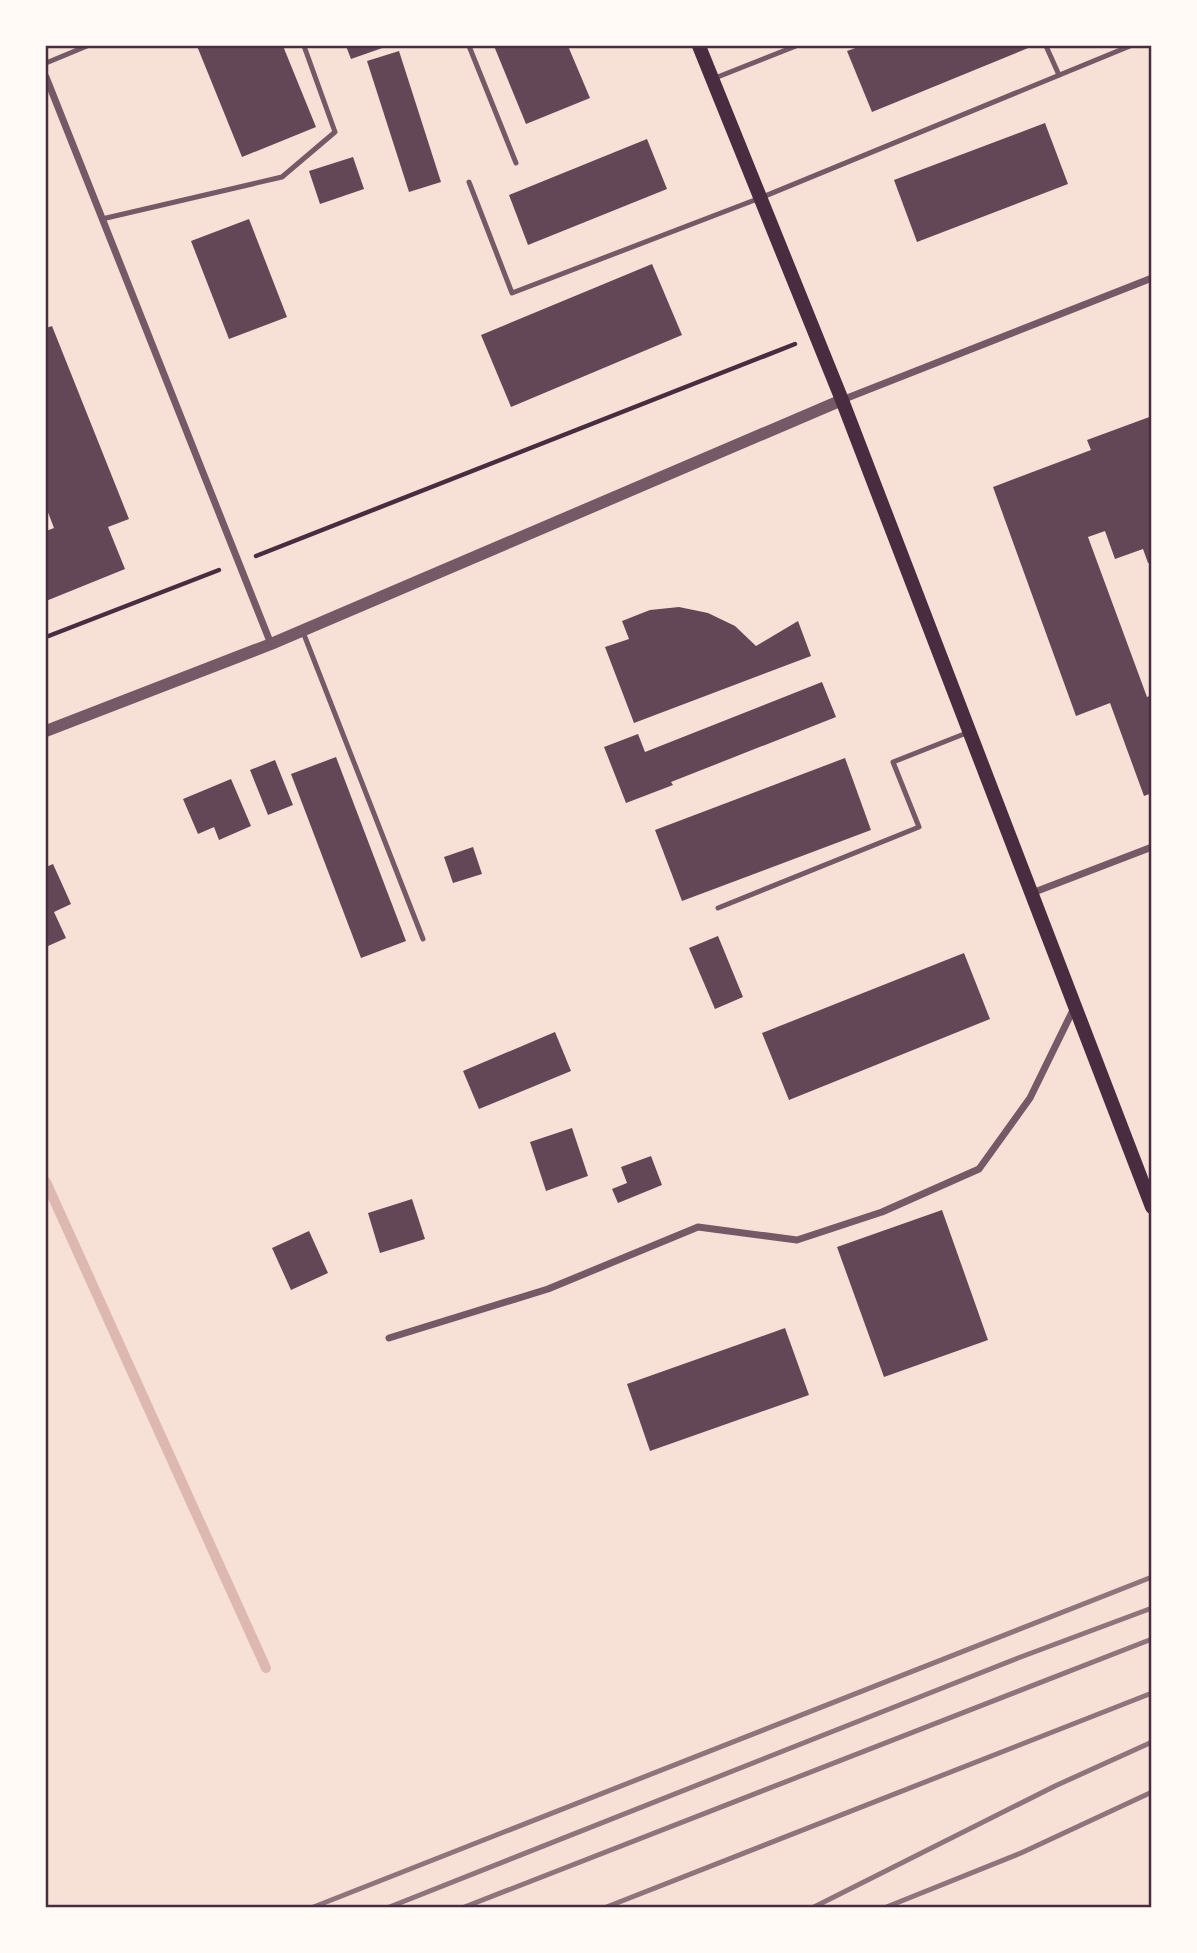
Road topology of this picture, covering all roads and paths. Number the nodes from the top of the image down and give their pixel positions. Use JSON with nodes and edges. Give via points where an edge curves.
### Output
{"nodes":[{"id":1,"x":87,"y":46,"type":"edge"},
{"id":2,"x":304,"y":46,"type":"edge"},
{"id":3,"x":469,"y":46,"type":"edge"},
{"id":4,"x":699,"y":46,"type":"edge"},
{"id":5,"x":796,"y":46,"type":"edge"},
{"id":6,"x":1046,"y":46,"type":"edge"},
{"id":7,"x":1130,"y":46,"type":"edge"},
{"id":8,"x":46,"y":63,"type":"edge"},
{"id":9,"x":1059,"y":75,"type":"junction"},
{"id":10,"x":46,"y":77,"type":"edge"},
{"id":11,"x":712,"y":79,"type":"junction"},
{"id":12,"x":516,"y":163,"type":"dead end"},
{"id":13,"x":469,"y":182,"type":"dead end"},
{"id":14,"x":760,"y":198,"type":"junction"},
{"id":15,"x":102,"y":219,"type":"junction"},
{"id":16,"x":1152,"y":278,"type":"edge"},
{"id":17,"x":816,"y":336,"type":"junction"},
{"id":18,"x":842,"y":400,"type":"junction"},
{"id":19,"x":239,"y":563,"type":"junction"},
{"id":20,"x":302,"y":630,"type":"junction"},
{"id":21,"x":46,"y":637,"type":"edge"},
{"id":22,"x":271,"y":644,"type":"junction"},
{"id":23,"x":46,"y":731,"type":"edge"},
{"id":24,"x":969,"y":732,"type":"junction"},
{"id":25,"x":1152,"y":847,"type":"edge"},
{"id":26,"x":1031,"y":893,"type":"junction"},
{"id":27,"x":718,"y":908,"type":"dead end"},
{"id":28,"x":423,"y":939,"type":"dead end"},
{"id":29,"x":1075,"y":1007,"type":"junction"},
{"id":30,"x":1152,"y":1207,"type":"edge"},
{"id":31,"x":390,"y":1338,"type":"dead end"}],
"edges":[{"from":1,"to":8,"type":"lane"},
{"from":2,"to":15,"type":"lane","via":[[335,132],[282,177]]},
{"from":3,"to":12,"type":"lane"},
{"from":4,"to":11,"type":"main road"},
{"from":5,"to":11,"type":"lane"},
{"from":6,"to":9,"type":"lane"},
{"from":7,"to":9,"type":"lane"},
{"from":9,"to":14,"type":"lane"},
{"from":10,"to":15,"type":"street"},
{"from":11,"to":14,"type":"main road"},
{"from":13,"to":14,"type":"lane","via":[[512,293]]},
{"from":14,"to":17,"type":"main road"},
{"from":15,"to":19,"type":"street"},
{"from":16,"to":18,"type":"street"},
{"from":17,"to":18,"type":"main road"},
{"from":17,"to":19,"type":"path"},
{"from":18,"to":20,"type":"street"},
{"from":18,"to":24,"type":"main road"},
{"from":19,"to":21,"type":"path"},
{"from":19,"to":22,"type":"street"},
{"from":20,"to":22,"type":"street"},
{"from":20,"to":28,"type":"lane"},
{"from":22,"to":23,"type":"street"},
{"from":24,"to":26,"type":"main road"},
{"from":24,"to":27,"type":"lane","via":[[893,762],[919,827]]},
{"from":25,"to":26,"type":"street"},
{"from":26,"to":29,"type":"main road"},
{"from":29,"to":30,"type":"main road"},
{"from":29,"to":31,"type":"street","via":[[1030,1098],[979,1169],[882,1212],[797,1240],[698,1227],[548,1289]]}]}
